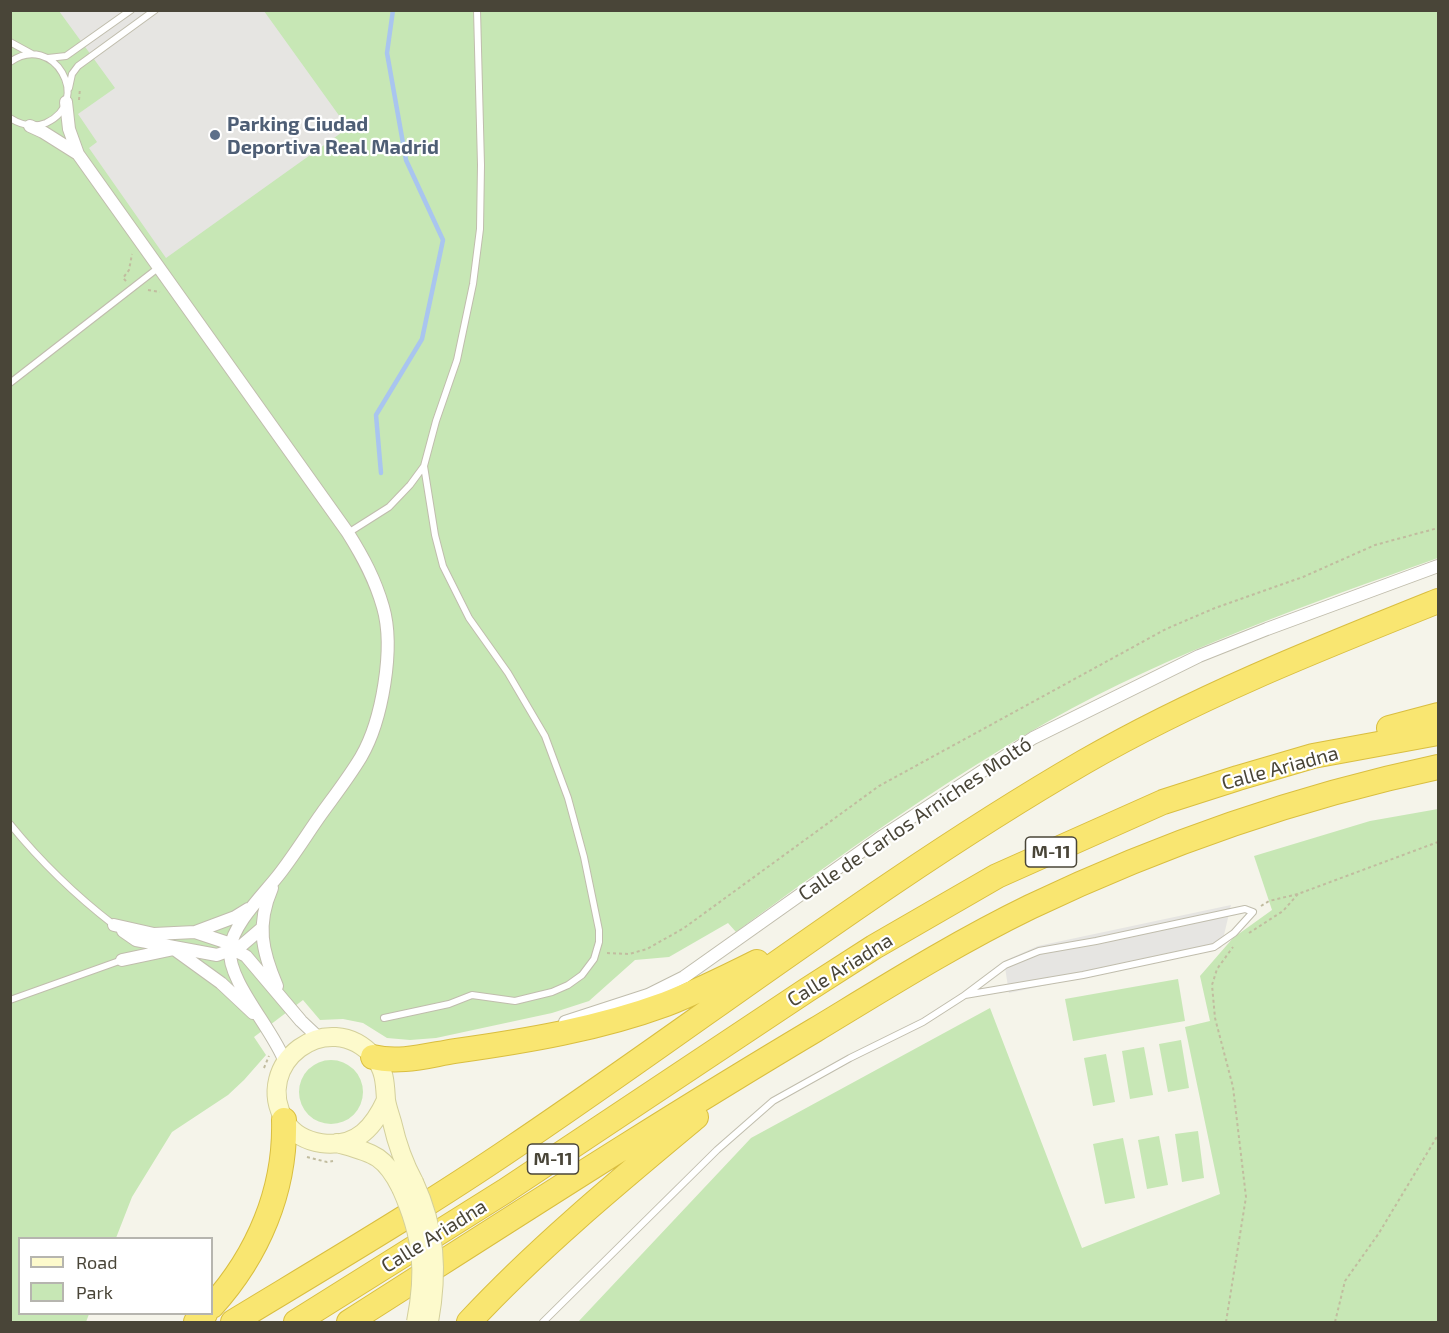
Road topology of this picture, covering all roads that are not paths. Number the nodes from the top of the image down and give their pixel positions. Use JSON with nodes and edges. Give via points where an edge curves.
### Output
{"nodes":[{"id":1,"x":131,"y":10,"type":"edge"},
{"id":2,"x":156,"y":10,"type":"edge"},
{"id":3,"x":477,"y":10,"type":"edge"},
{"id":4,"x":10,"y":42,"type":"edge"},
{"id":5,"x":32,"y":54,"type":"junction"},
{"id":6,"x":48,"y":58,"type":"junction"},
{"id":7,"x":10,"y":62,"type":"edge"},
{"id":8,"x":67,"y":97,"type":"junction"},
{"id":9,"x":10,"y":118,"type":"edge"},
{"id":10,"x":30,"y":126,"type":"junction"},
{"id":11,"x":78,"y":154,"type":"junction"},
{"id":12,"x":158,"y":268,"type":"junction"},
{"id":13,"x":10,"y":383,"type":"edge"},
{"id":14,"x":424,"y":466,"type":"junction"},
{"id":15,"x":348,"y":533,"type":"junction"},
{"id":16,"x":1438,"y":566,"type":"edge"},
{"id":17,"x":1438,"y":601,"type":"edge"},
{"id":18,"x":1438,"y":715,"type":"edge"},
{"id":19,"x":1438,"y":733,"type":"edge"},
{"id":20,"x":1313,"y":756,"type":"junction"},
{"id":21,"x":1438,"y":766,"type":"edge"},
{"id":22,"x":10,"y":824,"type":"edge"},
{"id":23,"x":278,"y":876,"type":"junction"},
{"id":24,"x":252,"y":907,"type":"junction"},
{"id":25,"x":832,"y":924,"type":"junction"},
{"id":26,"x":114,"y":925,"type":"junction"},
{"id":27,"x":262,"y":928,"type":"junction"},
{"id":28,"x":195,"y":932,"type":"junction"},
{"id":29,"x":136,"y":940,"type":"junction"},
{"id":30,"x":174,"y":948,"type":"junction"},
{"id":31,"x":230,"y":948,"type":"junction"},
{"id":32,"x":122,"y":960,"type":"junction"},
{"id":33,"x":965,"y":995,"type":"junction"},
{"id":34,"x":281,"y":996,"type":"junction"},
{"id":35,"x":10,"y":1000,"type":"edge"},
{"id":36,"x":384,"y":1018,"type":"dead end"},
{"id":37,"x":265,"y":1024,"type":"junction"},
{"id":38,"x":319,"y":1038,"type":"junction"},
{"id":39,"x":430,"y":1055,"type":"junction"},
{"id":40,"x":374,"y":1056,"type":"junction"},
{"id":41,"x":763,"y":1060,"type":"junction"},
{"id":42,"x":285,"y":1062,"type":"junction"},
{"id":43,"x":386,"y":1100,"type":"junction"},
{"id":44,"x":284,"y":1120,"type":"junction"},
{"id":45,"x":336,"y":1152,"type":"junction"},
{"id":46,"x":408,"y":1185,"type":"junction"},
{"id":47,"x":213,"y":1305,"type":"edge"},
{"id":48,"x":233,"y":1323,"type":"edge"},
{"id":49,"x":296,"y":1323,"type":"edge"},
{"id":50,"x":349,"y":1323,"type":"edge"},
{"id":51,"x":416,"y":1323,"type":"edge"},
{"id":52,"x":429,"y":1323,"type":"edge"},
{"id":53,"x":469,"y":1323,"type":"edge"},
{"id":54,"x":543,"y":1323,"type":"edge"}],
"edges":[{"from":1,"to":6,"type":"lane","via":[[66,56]]},
{"from":2,"to":8,"type":"lane","via":[[78,66]]},
{"from":3,"to":14,"type":"lane","via":[[480,229],[458,360]]},
{"from":4,"to":5,"type":"lane"},
{"from":5,"to":6,"type":"lane"},
{"from":5,"to":7,"type":"lane"},
{"from":6,"to":8,"type":"lane","via":[[63,72]]},
{"from":8,"to":10,"type":"lane","via":[[52,120]]},
{"from":8,"to":11,"type":"street","via":[[69,129]]},
{"from":9,"to":10,"type":"lane"},
{"from":10,"to":11,"type":"street"},
{"from":11,"to":12,"type":"street"},
{"from":12,"to":13,"type":"lane"},
{"from":12,"to":15,"type":"street"},
{"from":14,"to":15,"type":"lane","via":[[389,507]]},
{"from":14,"to":36,"type":"lane","via":[[443,566],[469,618],[508,673],[545,736],[568,798],[599,930],[594,959],[582,975],[552,992],[515,1001],[472,995]]},
{"from":15,"to":23,"type":"street","via":[[368,565],[384,609],[388,654],[381,708],[362,756]]},
{"from":16,"to":39,"type":"street","name":"Calle de Carlos Arniches Moltó","via":[[1199,656],[1033,738],[883,836],[716,956],[648,995],[515,1037]]},
{"from":17,"to":25,"type":"highway","via":[[1294,659],[1096,755],[993,817]]},
{"from":18,"to":20,"type":"highway","via":[[1360,735]]},
{"from":19,"to":20,"type":"highway","name":"Calle Ariadna","number":"M-11"},
{"from":20,"to":49,"type":"highway","name":"Calle Ariadna","number":"M-11","via":[[1162,802],[997,876],[864,953],[505,1191]]},
{"from":21,"to":41,"type":"highway","name":"Calle Ariadna","number":"M-11","via":[[1320,795],[1127,864],[974,936]]},
{"from":22,"to":26,"type":"lane","via":[[61,881]]},
{"from":23,"to":24,"type":"street"},
{"from":23,"to":27,"type":"street","via":[[265,907]]},
{"from":24,"to":28,"type":"street"},
{"from":24,"to":31,"type":"street"},
{"from":25,"to":39,"type":"highway","via":[[665,1004],[520,1042]]},
{"from":25,"to":48,"type":"highway","via":[[513,1147]]},
{"from":26,"to":28,"type":"street","via":[[154,934]]},
{"from":26,"to":29,"type":"street"},
{"from":27,"to":31,"type":"street","via":[[241,946]]},
{"from":27,"to":34,"type":"street","via":[[265,957]]},
{"from":28,"to":31,"type":"street","via":[[225,942]]},
{"from":29,"to":30,"type":"street"},
{"from":29,"to":32,"type":"street","via":[[134,950]]},
{"from":30,"to":31,"type":"street","via":[[218,955]]},
{"from":30,"to":32,"type":"street"},
{"from":30,"to":37,"type":"street","via":[[221,983]]},
{"from":31,"to":34,"type":"street","via":[[246,956]]},
{"from":31,"to":37,"type":"street","via":[[230,962],[238,981]]},
{"from":32,"to":35,"type":"lane"},
{"from":33,"to":33,"type":"lane","via":[[1005,965],[1040,951],[1245,909],[1253,912],[1214,947]]},
{"from":33,"to":54,"type":"lane","via":[[923,1022],[773,1101],[717,1150]]},
{"from":34,"to":38,"type":"street"},
{"from":37,"to":42,"type":"street"},
{"from":38,"to":40,"type":"street","via":[[344,1038]]},
{"from":38,"to":42,"type":"street","via":[[294,1051]]},
{"from":39,"to":40,"type":"highway","via":[[396,1060]]},
{"from":40,"to":43,"type":"street","via":[[385,1081]]},
{"from":41,"to":50,"type":"highway","name":"Calle Ariadna","number":"M-11"},
{"from":41,"to":53,"type":"highway","via":[[632,1170]]},
{"from":42,"to":44,"type":"street","via":[[277,1089]]},
{"from":43,"to":45,"type":"street","via":[[374,1124]]},
{"from":43,"to":46,"type":"street"},
{"from":44,"to":45,"type":"street","via":[[292,1129]]},
{"from":44,"to":47,"type":"highway","via":[[279,1187],[244,1264]]},
{"from":45,"to":46,"type":"street","via":[[372,1153]]},
{"from":46,"to":51,"type":"street","bridge":true,"via":[[421,1248]]},
{"from":46,"to":52,"type":"street","bridge":true,"via":[[426,1213],[433,1242],[435,1289]]}]}
